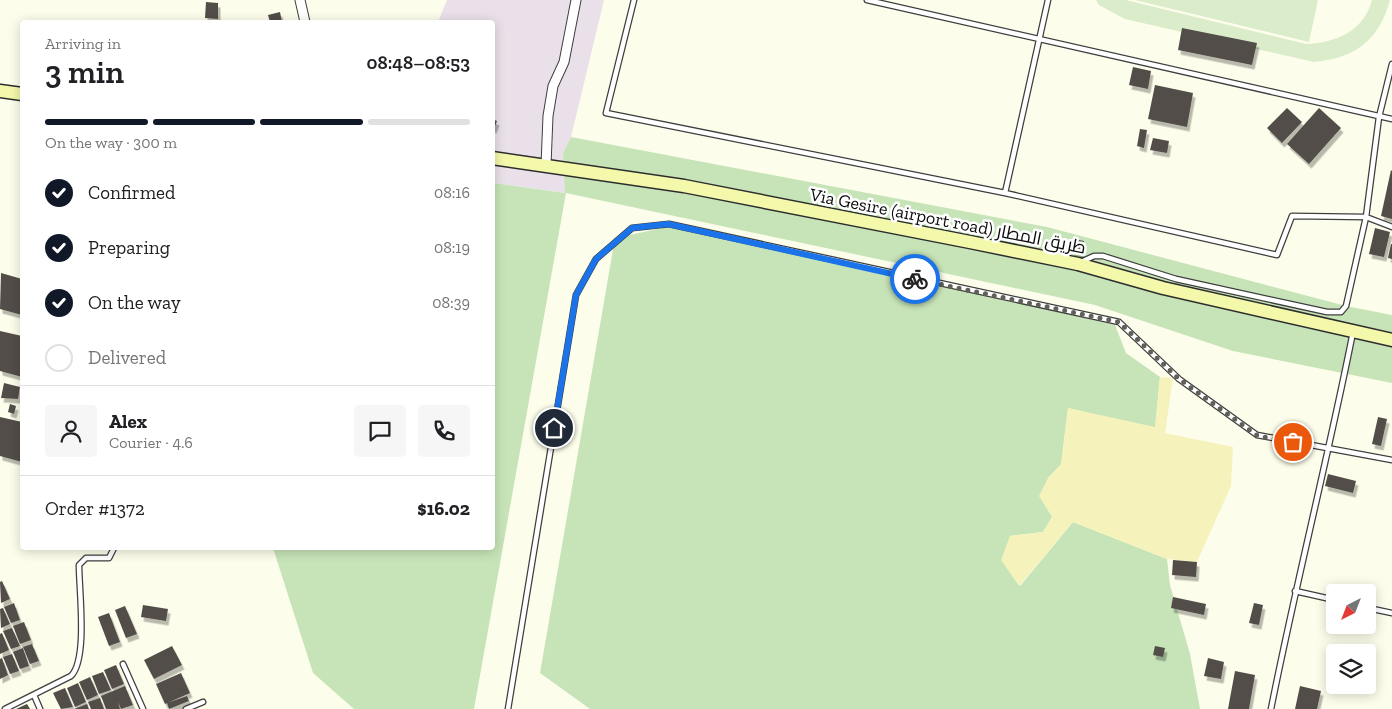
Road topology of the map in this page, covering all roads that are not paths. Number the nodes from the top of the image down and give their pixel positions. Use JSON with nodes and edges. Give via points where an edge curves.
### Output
{"nodes":[{"id":1,"x":300,"y":0,"type":"edge"},
{"id":2,"x":576,"y":0,"type":"edge"},
{"id":3,"x":634,"y":0,"type":"edge"},
{"id":4,"x":867,"y":0,"type":"edge"},
{"id":5,"x":1048,"y":0,"type":"edge"},
{"id":6,"x":305,"y":20,"type":"edge"},
{"id":7,"x":1040,"y":39,"type":"junction"},
{"id":8,"x":1392,"y":64,"type":"edge"},
{"id":9,"x":0,"y":91,"type":"edge"},
{"id":10,"x":20,"y":94,"type":"edge"},
{"id":11,"x":1379,"y":117,"type":"junction"},
{"id":12,"x":1392,"y":119,"type":"edge"},
{"id":13,"x":495,"y":158,"type":"edge"},
{"id":14,"x":546,"y":165,"type":"junction"},
{"id":15,"x":1005,"y":193,"type":"junction"},
{"id":16,"x":1366,"y":217,"type":"junction"},
{"id":17,"x":1392,"y":227,"type":"edge"},
{"id":18,"x":1078,"y":264,"type":"junction"},
{"id":19,"x":1353,"y":332,"type":"junction"},
{"id":20,"x":1392,"y":340,"type":"edge"},
{"id":21,"x":1329,"y":449,"type":"junction"},
{"id":22,"x":1392,"y":460,"type":"edge"},
{"id":23,"x":113,"y":550,"type":"edge"},
{"id":24,"x":1295,"y":591,"type":"junction"},
{"id":25,"x":1326,"y":598,"type":"edge"},
{"id":26,"x":1376,"y":610,"type":"edge"},
{"id":27,"x":1392,"y":613,"type":"edge"},
{"id":28,"x":124,"y":664,"type":"dead end"},
{"id":29,"x":34,"y":695,"type":"junction"},
{"id":30,"x":203,"y":702,"type":"dead end"},
{"id":31,"x":5,"y":709,"type":"edge"},
{"id":32,"x":40,"y":709,"type":"edge"},
{"id":33,"x":143,"y":709,"type":"edge"},
{"id":34,"x":186,"y":709,"type":"edge"},
{"id":35,"x":508,"y":709,"type":"edge"},
{"id":36,"x":1271,"y":709,"type":"edge"}],
"edges":[{"from":1,"to":6,"type":"street"},
{"from":2,"to":14,"type":"street","via":[[564,62],[553,86]]},
{"from":3,"to":15,"type":"lane","via":[[606,113]]},
{"from":4,"to":7,"type":"lane"},
{"from":5,"to":7,"type":"lane"},
{"from":7,"to":11,"type":"lane"},
{"from":7,"to":15,"type":"lane"},
{"from":8,"to":11,"type":"lane"},
{"from":9,"to":10,"type":"main road"},
{"from":11,"to":12,"type":"lane"},
{"from":11,"to":16,"type":"lane"},
{"from":13,"to":14,"type":"main road","name":"Via Gesire (airport road) طريق المطار"},
{"from":14,"to":18,"type":"main road","name":"Via Gesire (airport road) طريق المطار","via":[[684,186]]},
{"from":15,"to":16,"type":"lane","via":[[1277,255],[1292,216]]},
{"from":16,"to":17,"type":"lane"},
{"from":16,"to":18,"type":"lane","via":[[1346,306],[1341,312],[1327,312],[1176,279],[1103,256],[1094,256]]},
{"from":18,"to":19,"type":"main road","name":"Via Gesire (airport road) طريق المطار","via":[[1163,288]]},
{"from":19,"to":20,"type":"main road","name":"Via Gesire (airport road) طريق المطار"},
{"from":19,"to":21,"type":"lane"},
{"from":21,"to":22,"type":"lane"},
{"from":21,"to":24,"type":"lane"},
{"from":21,"to":35,"type":"lane","via":[[1258,436],[1179,379],[1119,322],[668,224],[632,228],[596,259],[576,295]]},
{"from":23,"to":29,"type":"lane","via":[[109,558],[86,558],[79,565],[80,642],[75,672]]},
{"from":24,"to":25,"type":"lane"},
{"from":24,"to":36,"type":"lane"},
{"from":26,"to":27,"type":"lane"},
{"from":28,"to":33,"type":"lane"},
{"from":29,"to":31,"type":"lane"},
{"from":29,"to":32,"type":"lane"},
{"from":30,"to":34,"type":"lane"}]}
